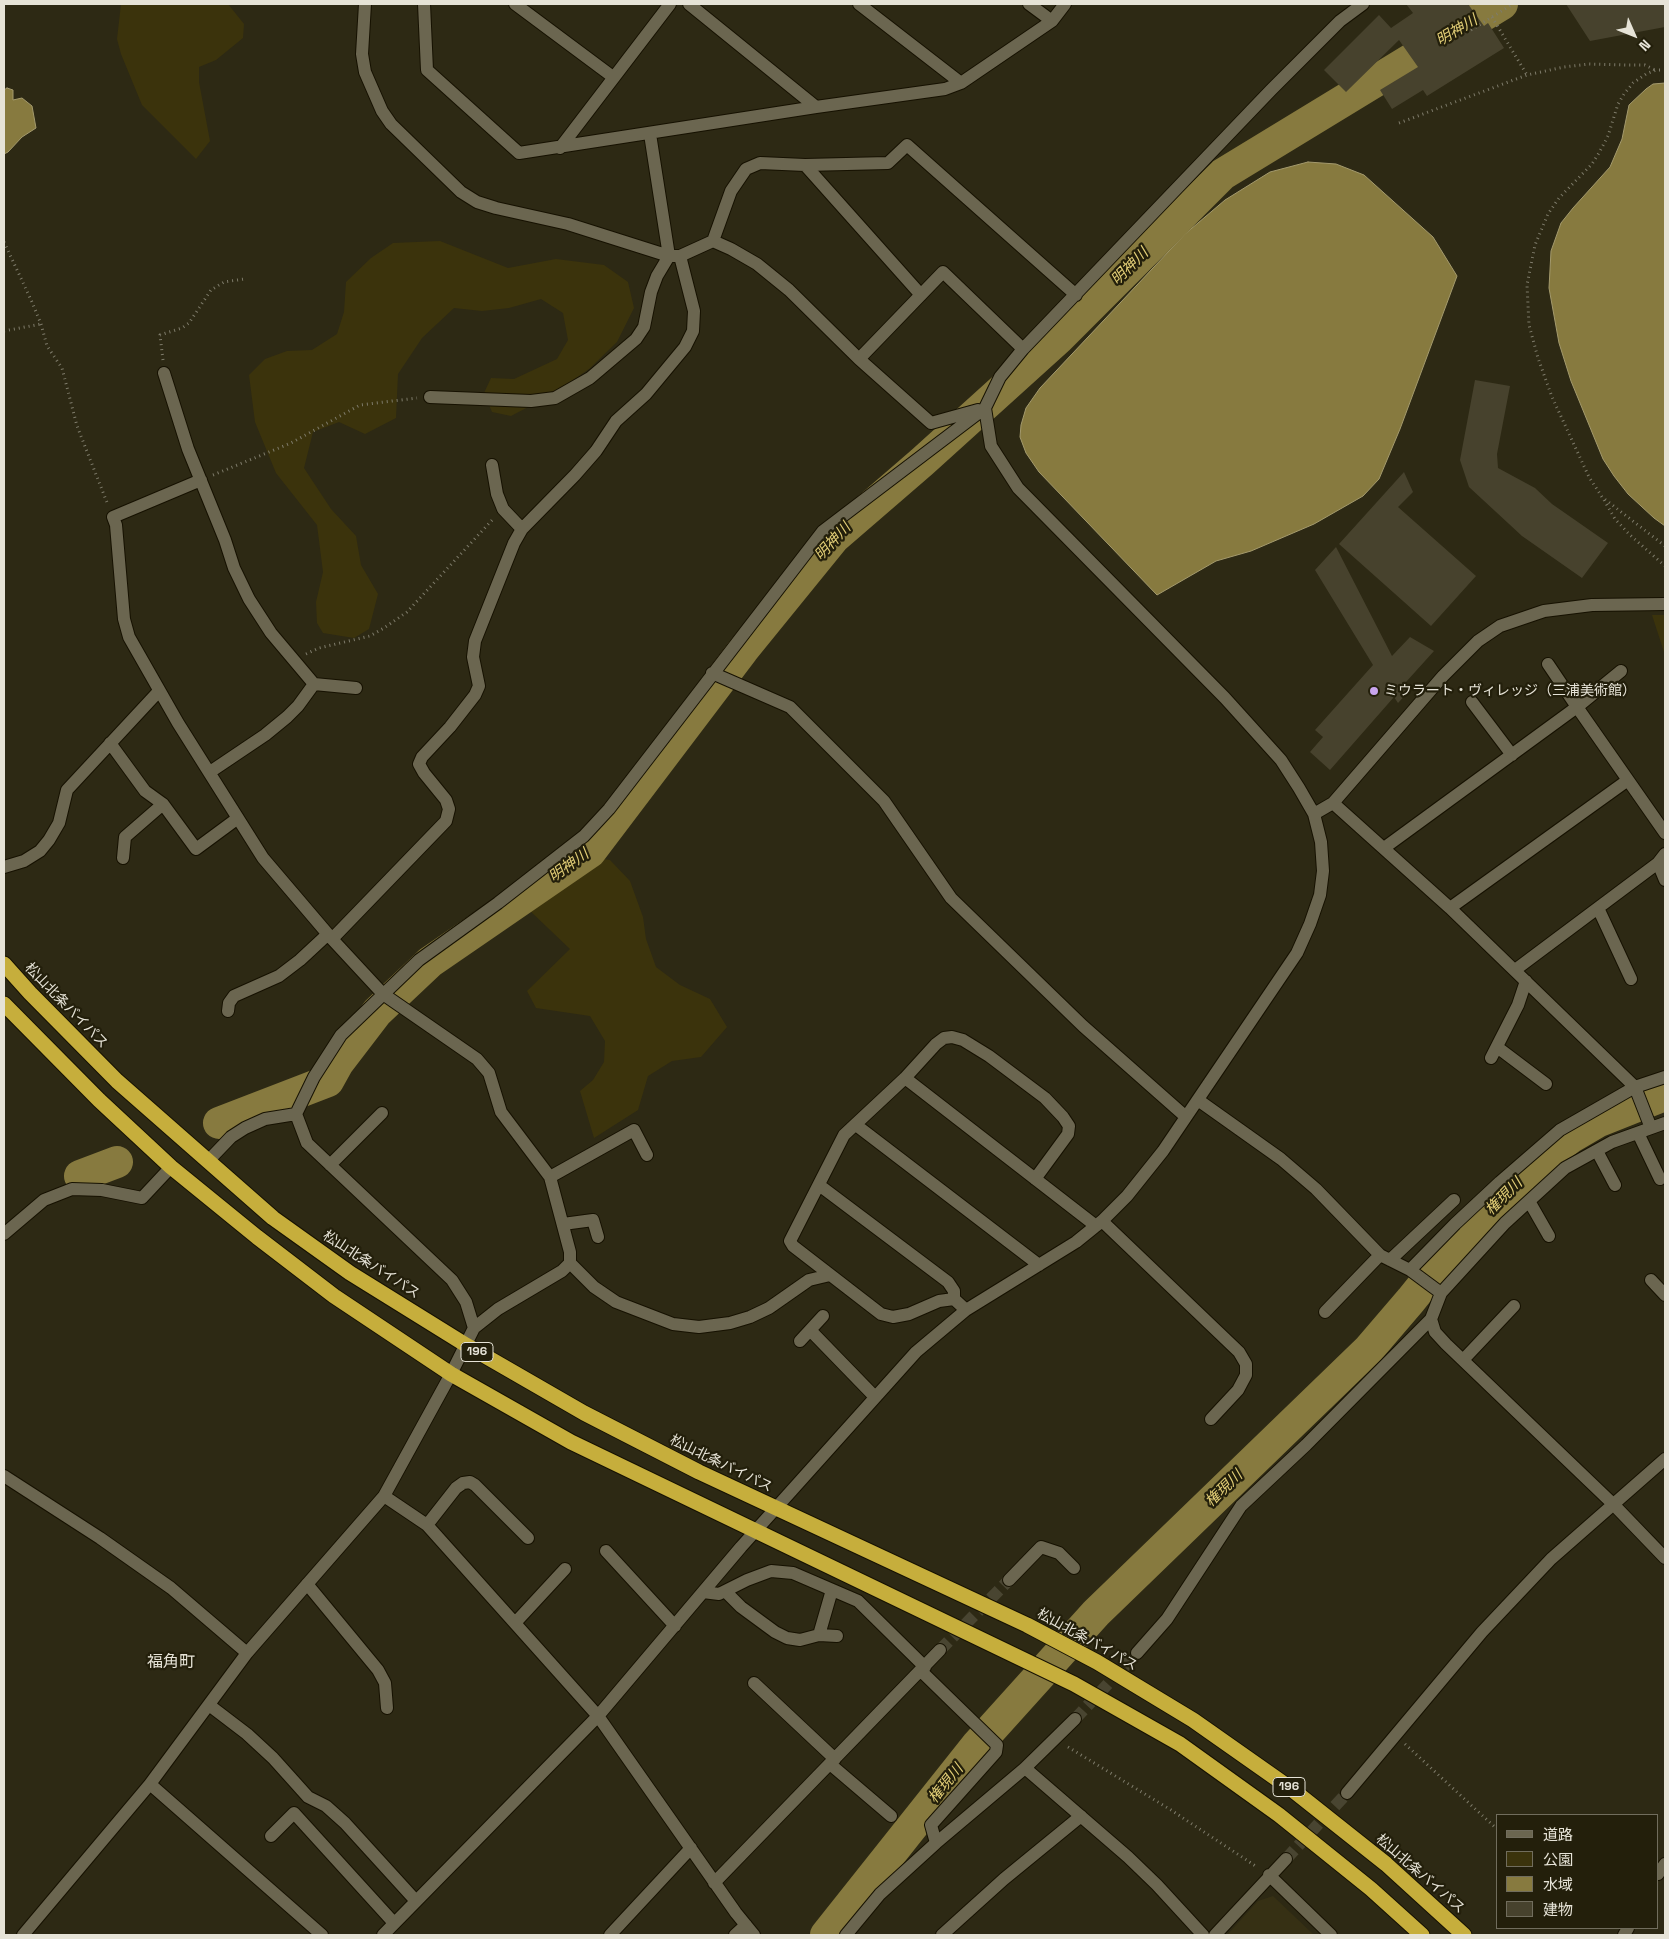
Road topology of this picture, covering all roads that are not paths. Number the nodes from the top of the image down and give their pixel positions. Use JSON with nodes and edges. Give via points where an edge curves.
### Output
{"nodes":[{"id":1,"x":365,"y":4,"type":"edge"},
{"id":2,"x":424,"y":4,"type":"edge"},
{"id":3,"x":515,"y":4,"type":"edge"},
{"id":4,"x":670,"y":4,"type":"edge"},
{"id":5,"x":689,"y":4,"type":"edge"},
{"id":6,"x":859,"y":4,"type":"edge"},
{"id":7,"x":1029,"y":4,"type":"edge"},
{"id":8,"x":1065,"y":4,"type":"edge"},
{"id":9,"x":1363,"y":4,"type":"edge"},
{"id":10,"x":1052,"y":21,"type":"junction"},
{"id":11,"x":612,"y":78,"type":"junction"},
{"id":12,"x":961,"y":83,"type":"junction"},
{"id":13,"x":816,"y":106,"type":"junction"},
{"id":14,"x":650,"y":134,"type":"junction"},
{"id":15,"x":560,"y":148,"type":"junction"},
{"id":16,"x":805,"y":165,"type":"junction"},
{"id":17,"x":713,"y":241,"type":"junction"},
{"id":18,"x":674,"y":256,"type":"junction"},
{"id":19,"x":921,"y":295,"type":"junction"},
{"id":20,"x":1076,"y":295,"type":"junction"},
{"id":21,"x":1024,"y":349,"type":"junction"},
{"id":22,"x":859,"y":359,"type":"junction"},
{"id":23,"x":164,"y":374,"type":"road end"},
{"id":24,"x":430,"y":397,"type":"road end"},
{"id":25,"x":985,"y":408,"type":"junction"},
{"id":26,"x":492,"y":465,"type":"dead end"},
{"id":27,"x":201,"y":480,"type":"junction"},
{"id":28,"x":522,"y":529,"type":"junction"},
{"id":29,"x":1665,"y":604,"type":"edge"},
{"id":30,"x":1548,"y":664,"type":"dead end"},
{"id":31,"x":1621,"y":671,"type":"dead end"},
{"id":32,"x":712,"y":673,"type":"junction"},
{"id":33,"x":314,"y":684,"type":"junction"},
{"id":34,"x":356,"y":688,"type":"dead end"},
{"id":35,"x":159,"y":691,"type":"junction"},
{"id":36,"x":1472,"y":702,"type":"dead end"},
{"id":37,"x":1577,"y":707,"type":"junction"},
{"id":38,"x":110,"y":743,"type":"junction"},
{"id":39,"x":1512,"y":755,"type":"junction"},
{"id":40,"x":210,"y":772,"type":"junction"},
{"id":41,"x":1628,"y":780,"type":"junction"},
{"id":42,"x":1333,"y":803,"type":"junction"},
{"id":43,"x":164,"y":804,"type":"junction"},
{"id":44,"x":1314,"y":814,"type":"junction"},
{"id":45,"x":238,"y":818,"type":"junction"},
{"id":46,"x":1665,"y":833,"type":"edge"},
{"id":47,"x":1384,"y":848,"type":"junction"},
{"id":48,"x":123,"y":858,"type":"dead end"},
{"id":49,"x":1662,"y":859,"type":"edge"},
{"id":50,"x":4,"y":867,"type":"edge"},
{"id":51,"x":1665,"y":880,"type":"edge"},
{"id":52,"x":1450,"y":908,"type":"junction"},
{"id":53,"x":1598,"y":908,"type":"junction"},
{"id":54,"x":330,"y":936,"type":"junction"},
{"id":55,"x":4,"y":964,"type":"edge"},
{"id":56,"x":1515,"y":970,"type":"junction"},
{"id":57,"x":1631,"y":979,"type":"dead end"},
{"id":58,"x":1526,"y":981,"type":"junction"},
{"id":59,"x":383,"y":994,"type":"junction"},
{"id":60,"x":4,"y":1004,"type":"edge"},
{"id":61,"x":228,"y":1011,"type":"dead end"},
{"id":62,"x":1665,"y":1077,"type":"edge"},
{"id":63,"x":905,"y":1078,"type":"junction"},
{"id":64,"x":1546,"y":1084,"type":"dead end"},
{"id":65,"x":1636,"y":1090,"type":"junction"},
{"id":66,"x":1198,"y":1100,"type":"junction"},
{"id":67,"x":382,"y":1113,"type":"dead end"},
{"id":68,"x":296,"y":1114,"type":"junction"},
{"id":69,"x":1186,"y":1116,"type":"junction"},
{"id":70,"x":1665,"y":1123,"type":"edge"},
{"id":71,"x":1649,"y":1124,"type":"junction"},
{"id":72,"x":856,"y":1125,"type":"junction"},
{"id":73,"x":1638,"y":1133,"type":"junction"},
{"id":74,"x":1597,"y":1151,"type":"junction"},
{"id":75,"x":647,"y":1155,"type":"dead end"},
{"id":76,"x":208,"y":1161,"type":"junction"},
{"id":77,"x":330,"y":1165,"type":"junction"},
{"id":78,"x":171,"y":1167,"type":"junction"},
{"id":79,"x":550,"y":1177,"type":"junction"},
{"id":80,"x":1035,"y":1179,"type":"junction"},
{"id":81,"x":1660,"y":1180,"type":"edge"},
{"id":82,"x":819,"y":1185,"type":"junction"},
{"id":83,"x":1615,"y":1185,"type":"dead end"},
{"id":84,"x":1454,"y":1200,"type":"dead end"},
{"id":85,"x":1530,"y":1201,"type":"junction"},
{"id":86,"x":563,"y":1224,"type":"junction"},
{"id":87,"x":1099,"y":1224,"type":"junction"},
{"id":88,"x":4,"y":1234,"type":"edge"},
{"id":89,"x":1549,"y":1236,"type":"dead end"},
{"id":90,"x":598,"y":1237,"type":"dead end"},
{"id":91,"x":1385,"y":1258,"type":"junction"},
{"id":92,"x":570,"y":1263,"type":"junction"},
{"id":93,"x":1040,"y":1265,"type":"junction"},
{"id":94,"x":1413,"y":1272,"type":"junction"},
{"id":95,"x":830,"y":1275,"type":"junction"},
{"id":96,"x":1651,"y":1280,"type":"dead end"},
{"id":97,"x":1439,"y":1291,"type":"junction"},
{"id":98,"x":1665,"y":1293,"type":"edge"},
{"id":99,"x":954,"y":1299,"type":"junction"},
{"id":100,"x":1514,"y":1306,"type":"dead end"},
{"id":101,"x":966,"y":1310,"type":"junction"},
{"id":102,"x":1325,"y":1312,"type":"dead end"},
{"id":103,"x":823,"y":1316,"type":"dead end"},
{"id":104,"x":1431,"y":1319,"type":"junction"},
{"id":105,"x":474,"y":1328,"type":"junction"},
{"id":106,"x":810,"y":1330,"type":"junction"},
{"id":107,"x":800,"y":1341,"type":"dead end"},
{"id":108,"x":466,"y":1345,"type":"junction"},
{"id":109,"x":1463,"y":1360,"type":"junction"},
{"id":110,"x":451,"y":1374,"type":"junction"},
{"id":111,"x":875,"y":1397,"type":"junction"},
{"id":112,"x":1211,"y":1419,"type":"dead end"},
{"id":113,"x":1665,"y":1459,"type":"edge"},
{"id":114,"x":4,"y":1476,"type":"edge"},
{"id":115,"x":384,"y":1496,"type":"junction"},
{"id":116,"x":1614,"y":1505,"type":"junction"},
{"id":117,"x":776,"y":1508,"type":"junction"},
{"id":118,"x":427,"y":1525,"type":"junction"},
{"id":119,"x":756,"y":1530,"type":"junction"},
{"id":120,"x":528,"y":1538,"type":"dead end"},
{"id":121,"x":606,"y":1551,"type":"dead end"},
{"id":122,"x":1665,"y":1558,"type":"edge"},
{"id":123,"x":1074,"y":1568,"type":"dead end"},
{"id":124,"x":565,"y":1569,"type":"dead end"},
{"id":125,"x":1009,"y":1580,"type":"tunnel mouth"},
{"id":126,"x":307,"y":1584,"type":"junction"},
{"id":127,"x":832,"y":1590,"type":"junction"},
{"id":128,"x":725,"y":1591,"type":"junction"},
{"id":129,"x":704,"y":1592,"type":"junction"},
{"id":130,"x":515,"y":1623,"type":"junction"},
{"id":131,"x":675,"y":1626,"type":"junction"},
{"id":132,"x":819,"y":1635,"type":"junction"},
{"id":133,"x":837,"y":1636,"type":"dead end"},
{"id":134,"x":940,"y":1650,"type":"tunnel mouth"},
{"id":135,"x":248,"y":1653,"type":"junction"},
{"id":136,"x":1137,"y":1653,"type":"tunnel mouth"},
{"id":137,"x":923,"y":1669,"type":"junction"},
{"id":138,"x":754,"y":1683,"type":"dead end"},
{"id":139,"x":209,"y":1705,"type":"junction"},
{"id":140,"x":387,"y":1708,"type":"dead end"},
{"id":141,"x":598,"y":1716,"type":"junction"},
{"id":142,"x":1075,"y":1718,"type":"tunnel mouth"},
{"id":143,"x":833,"y":1761,"type":"junction"},
{"id":144,"x":1025,"y":1768,"type":"junction"},
{"id":145,"x":150,"y":1784,"type":"junction"},
{"id":146,"x":1347,"y":1794,"type":"tunnel mouth"},
{"id":147,"x":891,"y":1816,"type":"dead end"},
{"id":148,"x":1081,"y":1816,"type":"junction"},
{"id":149,"x":271,"y":1836,"type":"dead end"},
{"id":150,"x":936,"y":1843,"type":"junction"},
{"id":151,"x":691,"y":1848,"type":"junction"},
{"id":152,"x":1286,"y":1859,"type":"tunnel mouth"},
{"id":153,"x":1269,"y":1875,"type":"junction"},
{"id":154,"x":714,"y":1882,"type":"junction"},
{"id":155,"x":416,"y":1901,"type":"junction"},
{"id":156,"x":394,"y":1923,"type":"junction"},
{"id":157,"x":746,"y":1925,"type":"junction"},
{"id":158,"x":23,"y":1935,"type":"edge"},
{"id":159,"x":322,"y":1935,"type":"edge"},
{"id":160,"x":382,"y":1935,"type":"edge"},
{"id":161,"x":610,"y":1935,"type":"edge"},
{"id":162,"x":735,"y":1935,"type":"edge"},
{"id":163,"x":754,"y":1935,"type":"edge"},
{"id":164,"x":846,"y":1935,"type":"edge"},
{"id":165,"x":942,"y":1935,"type":"edge"},
{"id":166,"x":1203,"y":1935,"type":"edge"},
{"id":167,"x":1215,"y":1935,"type":"edge"},
{"id":168,"x":1330,"y":1935,"type":"edge"},
{"id":169,"x":1422,"y":1935,"type":"edge"},
{"id":170,"x":1464,"y":1935,"type":"edge"}],
"edges":[{"from":1,"to":18,"type":"street","via":[[362,54],[365,72],[378,104],[391,124],[461,192],[496,208],[568,224]]},
{"from":2,"to":15,"type":"street","via":[[427,70],[519,153]]},
{"from":3,"to":11,"type":"street"},
{"from":4,"to":11,"type":"street"},
{"from":5,"to":13,"type":"street"},
{"from":6,"to":12,"type":"street"},
{"from":7,"to":10,"type":"street"},
{"from":8,"to":10,"type":"street"},
{"from":9,"to":20,"type":"street","via":[[1340,21],[1285,76]]},
{"from":10,"to":12,"type":"street"},
{"from":11,"to":15,"type":"street"},
{"from":12,"to":13,"type":"street","via":[[945,89]]},
{"from":13,"to":14,"type":"street"},
{"from":14,"to":15,"type":"street"},
{"from":14,"to":18,"type":"street"},
{"from":16,"to":17,"type":"street","via":[[760,162],[746,169],[731,192]]},
{"from":16,"to":19,"type":"street"},
{"from":16,"to":20,"type":"street","via":[[888,163],[907,145]]},
{"from":17,"to":18,"type":"street"},
{"from":17,"to":22,"type":"street","via":[[763,269],[789,290]]},
{"from":18,"to":24,"type":"street","via":[[657,276],[644,327],[636,339],[590,378],[555,398],[531,401]]},
{"from":18,"to":28,"type":"street","via":[[694,311],[693,331],[686,346],[646,394],[616,421],[580,469]]},
{"from":19,"to":21,"type":"street","via":[[943,272]]},
{"from":19,"to":22,"type":"street"},
{"from":20,"to":21,"type":"street"},
{"from":21,"to":25,"type":"street","via":[[1000,377]]},
{"from":22,"to":25,"type":"street","via":[[931,423]]},
{"from":23,"to":27,"type":"street"},
{"from":25,"to":32,"type":"street","via":[[823,531]]},
{"from":25,"to":44,"type":"street","via":[[991,446],[1018,488],[1225,698],[1281,760]]},
{"from":26,"to":28,"type":"street","via":[[503,509]]},
{"from":27,"to":33,"type":"street","via":[[234,568],[249,598],[270,633]]},
{"from":27,"to":35,"type":"street","via":[[113,517],[129,637]]},
{"from":28,"to":54,"type":"street","via":[[475,641],[479,686],[419,764],[446,800],[449,809],[446,821]]},
{"from":29,"to":42,"type":"street","via":[[1592,605],[1544,611],[1500,626],[1478,641],[1443,676]]},
{"from":30,"to":37,"type":"street"},
{"from":31,"to":37,"type":"street"},
{"from":32,"to":59,"type":"street","via":[[609,809],[584,836],[419,960]]},
{"from":32,"to":69,"type":"street","via":[[790,706],[884,801],[951,898],[1084,1026]]},
{"from":33,"to":34,"type":"street"},
{"from":33,"to":40,"type":"street","via":[[287,717]]},
{"from":35,"to":38,"type":"street"},
{"from":35,"to":40,"type":"street"},
{"from":36,"to":39,"type":"street"},
{"from":37,"to":39,"type":"street"},
{"from":37,"to":41,"type":"street"},
{"from":38,"to":43,"type":"street","via":[[145,791]]},
{"from":38,"to":50,"type":"street","via":[[67,790],[59,823],[40,851]]},
{"from":39,"to":47,"type":"street"},
{"from":40,"to":45,"type":"street"},
{"from":41,"to":46,"type":"street"},
{"from":41,"to":52,"type":"street"},
{"from":42,"to":44,"type":"street"},
{"from":42,"to":47,"type":"street"},
{"from":43,"to":45,"type":"street","via":[[196,849]]},
{"from":43,"to":48,"type":"street","via":[[125,837]]},
{"from":44,"to":66,"type":"street","via":[[1321,842],[1323,871],[1320,895],[1310,924],[1280,980]]},
{"from":45,"to":54,"type":"street","via":[[263,858]]},
{"from":47,"to":52,"type":"street"},
{"from":49,"to":51,"type":"street"},
{"from":49,"to":53,"type":"street"},
{"from":52,"to":56,"type":"street"},
{"from":53,"to":56,"type":"street"},
{"from":53,"to":57,"type":"street"},
{"from":54,"to":59,"type":"street"},
{"from":54,"to":61,"type":"street","via":[[279,976],[234,996]]},
{"from":55,"to":76,"type":"highway","name":"松山北条バイパス","number":"196","via":[[117,1081]]},
{"from":56,"to":58,"type":"street"},
{"from":58,"to":64,"type":"street","via":[[1518,1005],[1494,1052]]},
{"from":58,"to":65,"type":"street"},
{"from":59,"to":68,"type":"street","via":[[342,1035],[314,1077]]},
{"from":59,"to":79,"type":"street","via":[[477,1059],[489,1073],[501,1112]]},
{"from":60,"to":78,"type":"highway","number":"196"},
{"from":62,"to":65,"type":"street"},
{"from":63,"to":72,"type":"street"},
{"from":63,"to":80,"type":"street"},
{"from":63,"to":80,"type":"street","via":[[936,1044],[952,1037],[976,1048],[1045,1098],[1069,1126],[1068,1134]]},
{"from":65,"to":71,"type":"street"},
{"from":65,"to":94,"type":"street","via":[[1560,1130],[1531,1153],[1454,1224]]},
{"from":66,"to":69,"type":"street"},
{"from":66,"to":91,"type":"street","via":[[1282,1159],[1316,1188]]},
{"from":67,"to":77,"type":"street"},
{"from":68,"to":76,"type":"street","via":[[265,1119],[245,1128],[231,1136]]},
{"from":68,"to":77,"type":"street","via":[[307,1143]]},
{"from":69,"to":87,"type":"street","via":[[1127,1196]]},
{"from":70,"to":71,"type":"street"},
{"from":71,"to":73,"type":"street"},
{"from":72,"to":82,"type":"street","via":[[844,1136]]},
{"from":72,"to":93,"type":"street"},
{"from":73,"to":74,"type":"street"},
{"from":73,"to":81,"type":"street"},
{"from":74,"to":83,"type":"street"},
{"from":74,"to":85,"type":"street","via":[[1565,1168]]},
{"from":75,"to":79,"type":"street","via":[[634,1130]]},
{"from":76,"to":108,"type":"highway","name":"松山北条バイパス","number":"196","via":[[273,1218],[350,1273]]},
{"from":77,"to":105,"type":"street","via":[[452,1280],[466,1302]]},
{"from":78,"to":88,"type":"street","via":[[142,1198],[102,1190],[72,1189],[44,1200]]},
{"from":78,"to":110,"type":"highway","number":"196","via":[[334,1296]]},
{"from":79,"to":86,"type":"street"},
{"from":80,"to":87,"type":"street"},
{"from":82,"to":95,"type":"street","via":[[790,1241]]},
{"from":82,"to":99,"type":"street","via":[[948,1282],[954,1291]]},
{"from":84,"to":91,"type":"street"},
{"from":85,"to":89,"type":"street"},
{"from":85,"to":97,"type":"street"},
{"from":86,"to":90,"type":"street","via":[[592,1220]]},
{"from":86,"to":92,"type":"street"},
{"from":87,"to":93,"type":"street"},
{"from":87,"to":112,"type":"street","via":[[1239,1352],[1246,1364],[1246,1375],[1238,1390]]},
{"from":91,"to":94,"type":"street"},
{"from":91,"to":102,"type":"street"},
{"from":92,"to":95,"type":"street","via":[[594,1287],[616,1302],[673,1324],[698,1327],[750,1317],[809,1280]]},
{"from":92,"to":105,"type":"street"},
{"from":93,"to":101,"type":"street"},
{"from":94,"to":97,"type":"street"},
{"from":95,"to":99,"type":"street","via":[[881,1314],[893,1317],[909,1314],[939,1300]]},
{"from":96,"to":98,"type":"street"},
{"from":97,"to":104,"type":"street"},
{"from":99,"to":101,"type":"street"},
{"from":100,"to":109,"type":"street"},
{"from":101,"to":111,"type":"street","via":[[916,1352]]},
{"from":103,"to":106,"type":"street"},
{"from":104,"to":109,"type":"street","via":[[1435,1332]]},
{"from":104,"to":136,"type":"street","via":[[1241,1506],[1167,1619]]},
{"from":105,"to":108,"type":"street"},
{"from":106,"to":107,"type":"street"},
{"from":106,"to":111,"type":"street"},
{"from":108,"to":110,"type":"street"},
{"from":108,"to":117,"type":"highway","name":"松山北条バイパス","number":"196","via":[[584,1413]]},
{"from":109,"to":116,"type":"street"},
{"from":110,"to":115,"type":"street"},
{"from":110,"to":119,"type":"highway","number":"196","via":[[571,1442]]},
{"from":111,"to":117,"type":"street"},
{"from":113,"to":116,"type":"street"},
{"from":114,"to":135,"type":"street","via":[[171,1588]]},
{"from":115,"to":118,"type":"street"},
{"from":115,"to":126,"type":"street"},
{"from":116,"to":122,"type":"street"},
{"from":116,"to":146,"type":"street","via":[[1551,1560],[1482,1632]]},
{"from":117,"to":119,"type":"street"},
{"from":117,"to":170,"type":"highway","name":"松山北条バイパス","number":"196","via":[[1027,1625],[1194,1720],[1294,1791],[1386,1864]]},
{"from":118,"to":120,"type":"street","via":[[456,1488],[463,1482],[470,1482]]},
{"from":118,"to":130,"type":"street"},
{"from":119,"to":129,"type":"street"},
{"from":119,"to":169,"type":"highway","number":"196","via":[[1074,1684],[1180,1744],[1279,1815]]},
{"from":121,"to":131,"type":"street"},
{"from":123,"to":125,"type":"street","via":[[1060,1553],[1041,1547]]},
{"from":124,"to":130,"type":"street"},
{"from":126,"to":135,"type":"street"},
{"from":126,"to":140,"type":"street","via":[[378,1670],[385,1683]]},
{"from":127,"to":128,"type":"street","via":[[793,1573],[771,1571]]},
{"from":127,"to":132,"type":"street"},
{"from":127,"to":137,"type":"street","via":[[858,1601]]},
{"from":128,"to":129,"type":"street","via":[[719,1594]]},
{"from":128,"to":132,"type":"street","via":[[741,1607],[787,1638],[800,1640]]},
{"from":129,"to":131,"type":"street"},
{"from":130,"to":141,"type":"street"},
{"from":131,"to":141,"type":"street"},
{"from":132,"to":133,"type":"street"},
{"from":134,"to":137,"type":"street"},
{"from":135,"to":139,"type":"street"},
{"from":137,"to":143,"type":"street"},
{"from":137,"to":150,"type":"street","via":[[997,1745],[996,1752],[931,1825]]},
{"from":138,"to":143,"type":"street"},
{"from":139,"to":145,"type":"street"},
{"from":139,"to":155,"type":"street","via":[[273,1758],[308,1797],[326,1806],[345,1823]]},
{"from":141,"to":151,"type":"street"},
{"from":141,"to":155,"type":"street"},
{"from":142,"to":144,"type":"street"},
{"from":143,"to":147,"type":"street"},
{"from":143,"to":154,"type":"street"},
{"from":144,"to":148,"type":"street"},
{"from":144,"to":150,"type":"street"},
{"from":145,"to":158,"type":"street"},
{"from":145,"to":159,"type":"street"},
{"from":148,"to":165,"type":"street"},
{"from":148,"to":166,"type":"street","via":[[1157,1885]]},
{"from":149,"to":156,"type":"street","via":[[294,1813]]},
{"from":150,"to":164,"type":"street","via":[[880,1894]]},
{"from":151,"to":154,"type":"street"},
{"from":151,"to":161,"type":"street"},
{"from":152,"to":153,"type":"street"},
{"from":153,"to":167,"type":"street"},
{"from":153,"to":168,"type":"street"},
{"from":154,"to":157,"type":"street"},
{"from":155,"to":156,"type":"street"},
{"from":156,"to":160,"type":"street"},
{"from":157,"to":162,"type":"street"},
{"from":157,"to":163,"type":"street"}]}
